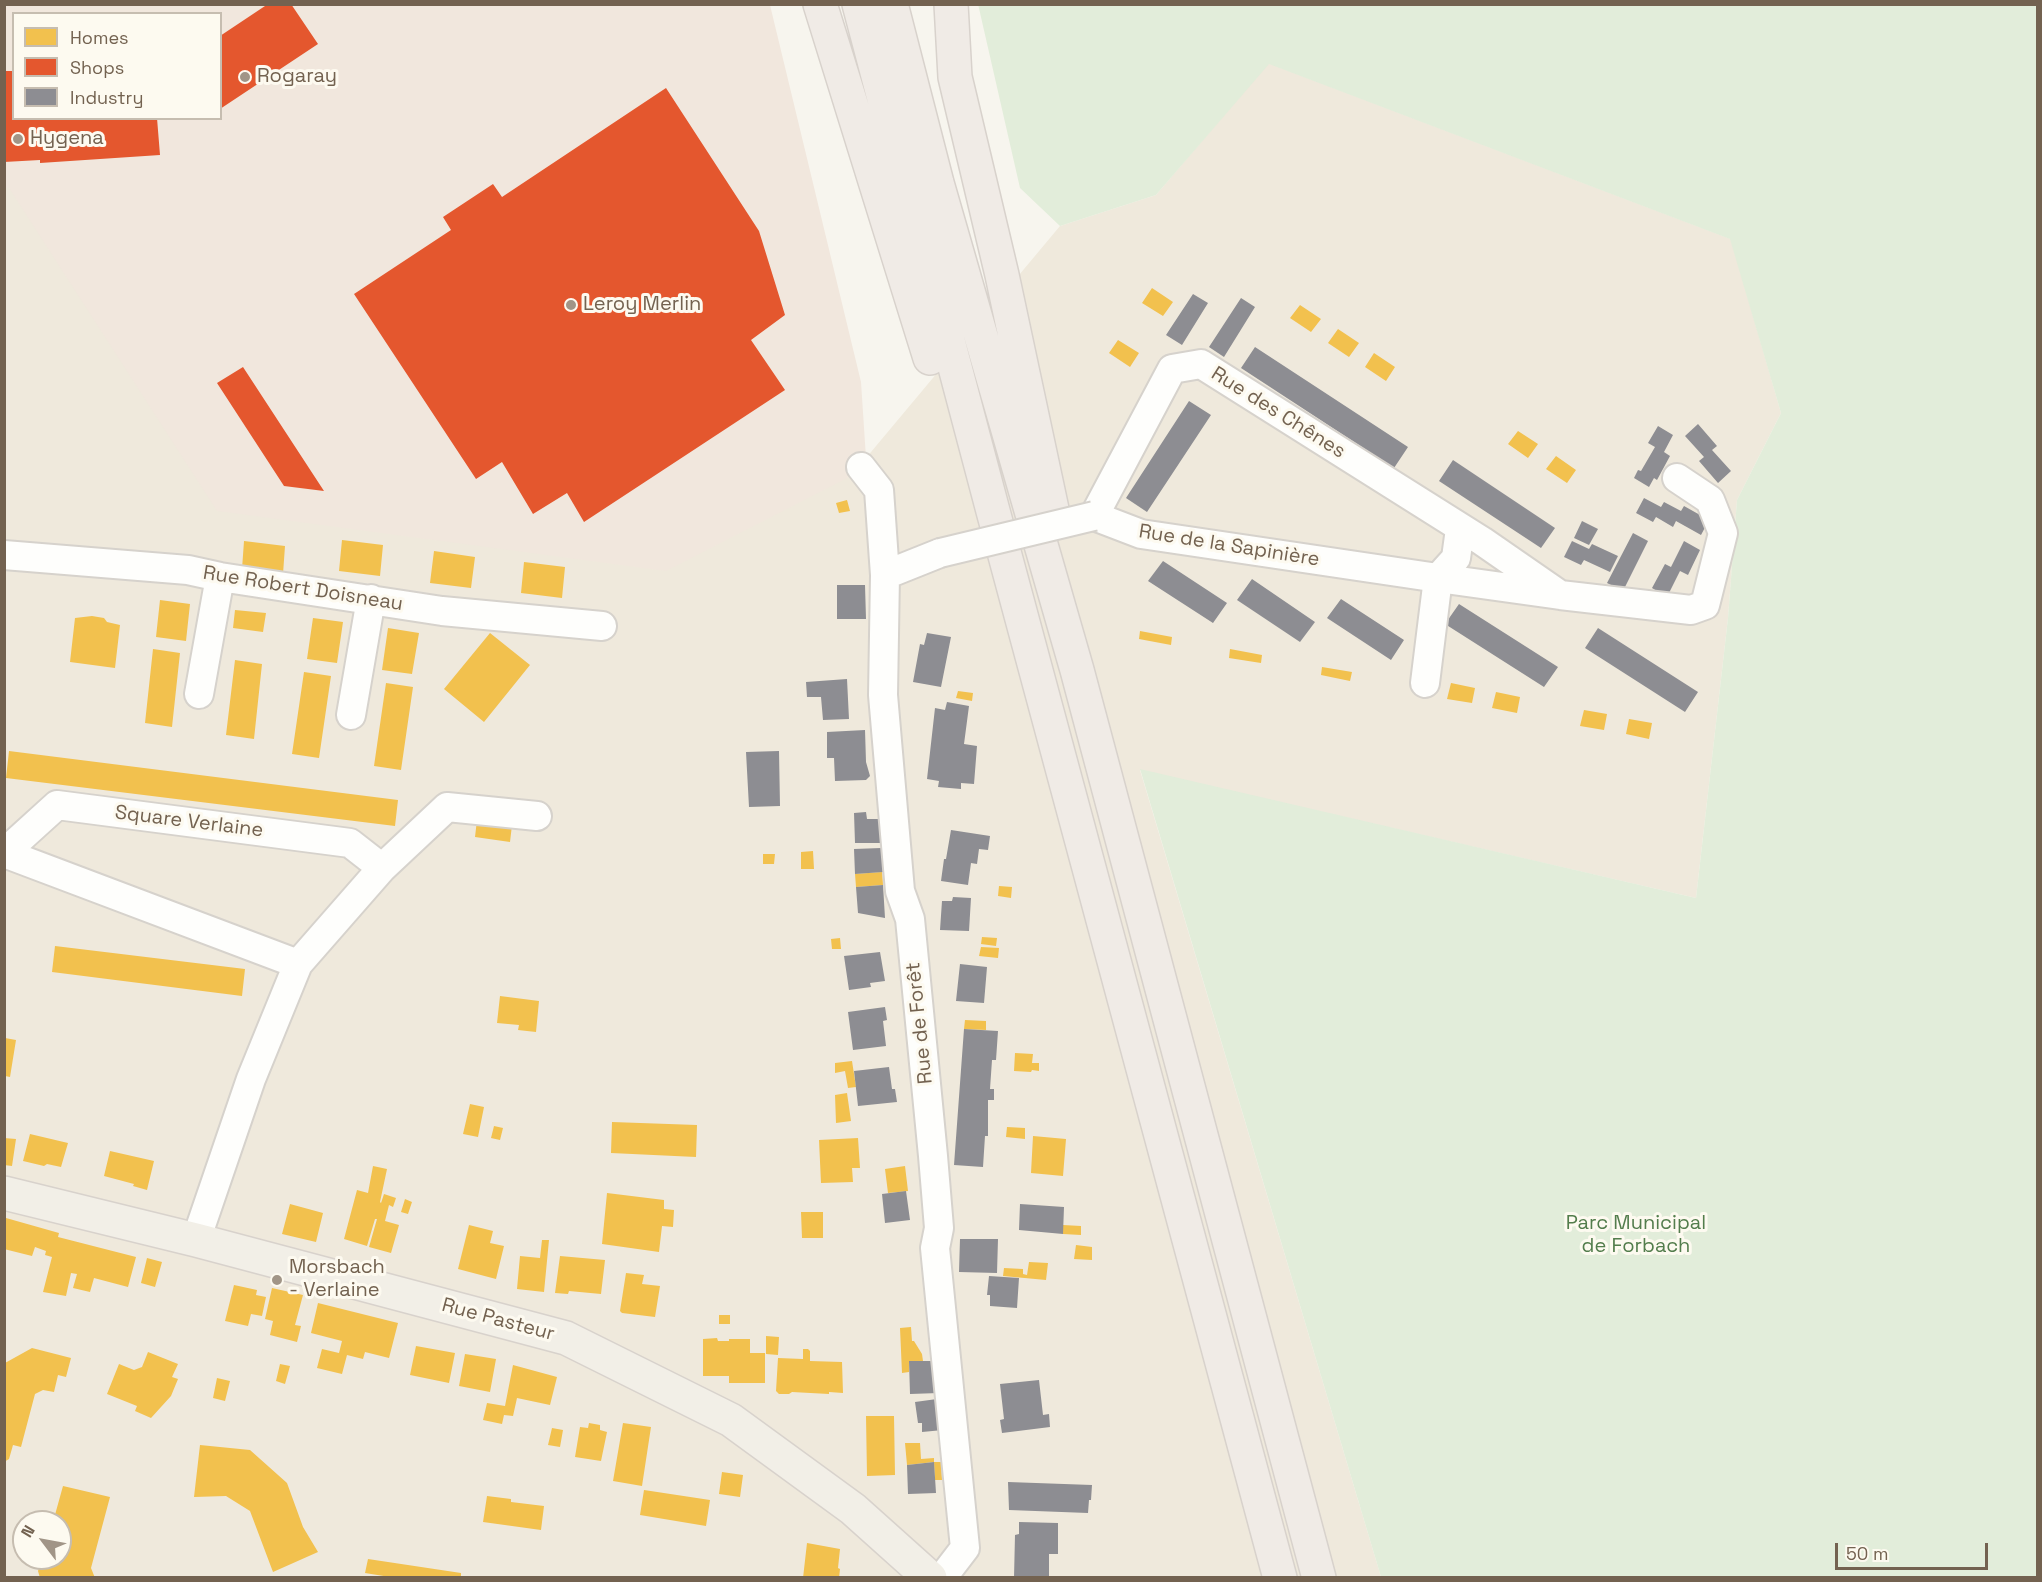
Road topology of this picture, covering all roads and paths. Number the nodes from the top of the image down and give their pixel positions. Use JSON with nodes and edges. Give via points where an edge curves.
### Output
{"nodes":[{"id":1,"x":820,"y":4,"type":"edge"},
{"id":2,"x":859,"y":4,"type":"edge"},
{"id":3,"x":891,"y":4,"type":"edge"},
{"id":4,"x":951,"y":4,"type":"edge"},
{"id":5,"x":861,"y":468,"type":"dead end"},
{"id":6,"x":1677,"y":478,"type":"dead end"},
{"id":7,"x":993,"y":511,"type":"junction"},
{"id":8,"x":1094,"y":516,"type":"junction"},
{"id":9,"x":1460,"y":529,"type":"junction"},
{"id":10,"x":4,"y":555,"type":"edge"},
{"id":11,"x":885,"y":575,"type":"junction"},
{"id":12,"x":220,"y":577,"type":"junction"},
{"id":13,"x":1438,"y":578,"type":"junction"},
{"id":14,"x":1560,"y":595,"type":"junction"},
{"id":15,"x":371,"y":599,"type":"junction"},
{"id":16,"x":602,"y":626,"type":"dead end"},
{"id":17,"x":1077,"y":670,"type":"junction"},
{"id":18,"x":1425,"y":683,"type":"dead end"},
{"id":19,"x":199,"y":694,"type":"dead end"},
{"id":20,"x":351,"y":715,"type":"dead end"},
{"id":21,"x":537,"y":816,"type":"dead end"},
{"id":22,"x":4,"y":853,"type":"edge"},
{"id":23,"x":382,"y":868,"type":"junction"},
{"id":24,"x":298,"y":964,"type":"junction"},
{"id":25,"x":4,"y":1193,"type":"edge"},
{"id":26,"x":196,"y":1240,"type":"junction"},
{"id":27,"x":930,"y":1578,"type":"edge"},
{"id":28,"x":942,"y":1578,"type":"edge"},
{"id":29,"x":1280,"y":1578,"type":"edge"},
{"id":30,"x":1319,"y":1578,"type":"edge"}],
"edges":[{"from":1,"to":7,"type":"highway","via":[[944,401]]},
{"from":2,"to":7,"type":"highway"},
{"from":3,"to":17,"type":"highway","via":[[937,183]]},
{"from":4,"to":17,"type":"highway","via":[[955,77],[1060,550]]},
{"from":5,"to":11,"type":"street","name":"Rue de Forêt","via":[[879,490]]},
{"from":6,"to":14,"type":"street","name":"Rue de la Sapinière","via":[[1710,501],[1723,533],[1705,605],[1691,610]]},
{"from":7,"to":29,"type":"highway"},
{"from":8,"to":9,"type":"street","name":"Rue des Chênes","via":[[1172,369],[1201,364]]},
{"from":8,"to":11,"type":"street","bridge":true,"via":[[940,554]]},
{"from":8,"to":13,"type":"street","name":"Rue de la Sapinière","via":[[1141,534]]},
{"from":9,"to":13,"type":"street","via":[[1456,558]]},
{"from":9,"to":14,"type":"street","name":"Rue des Chênes"},
{"from":10,"to":12,"type":"street","name":"Rue Robert Doisneau","via":[[188,570]]},
{"from":11,"to":28,"type":"street","name":"Rue de Forêt","via":[[884,707],[900,891],[910,920],[933,1156],[939,1228],[935,1248],[965,1548]]},
{"from":12,"to":15,"type":"street","name":"Rue Robert Doisneau"},
{"from":12,"to":19,"type":"street"},
{"from":13,"to":14,"type":"street","name":"Rue de la Sapinière"},
{"from":13,"to":18,"type":"street"},
{"from":15,"to":16,"type":"street","name":"Rue Robert Doisneau","via":[[442,611]]},
{"from":15,"to":20,"type":"street"},
{"from":17,"to":30,"type":"highway"},
{"from":21,"to":23,"type":"street","via":[[447,807]]},
{"from":22,"to":23,"type":"street","name":"Square Verlaine","via":[[57,805],[350,843]]},
{"from":22,"to":24,"type":"street","name":"Square Verlaine"},
{"from":23,"to":24,"type":"street"},
{"from":24,"to":26,"type":"street","via":[[250,1079]]},
{"from":25,"to":26,"type":"main road","name":"Rue Pasteur"},
{"from":26,"to":27,"type":"main road","name":"Rue Pasteur","via":[[566,1338],[732,1420],[853,1509]]}]}
